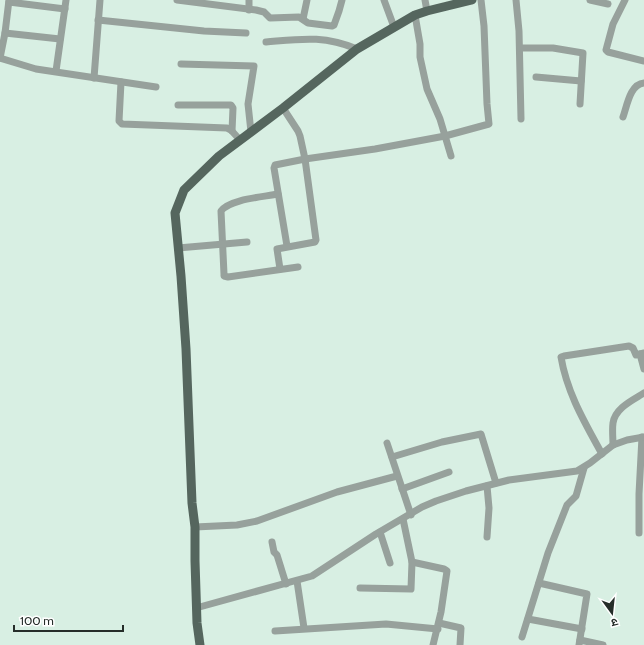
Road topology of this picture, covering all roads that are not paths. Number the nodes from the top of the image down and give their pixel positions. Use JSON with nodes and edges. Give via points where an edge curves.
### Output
{"nodes":[{"id":1,"x":66,"y":0,"type":"edge"},
{"id":2,"x":100,"y":0,"type":"edge"},
{"id":3,"x":177,"y":0,"type":"edge"},
{"id":4,"x":249,"y":0,"type":"edge"},
{"id":5,"x":307,"y":0,"type":"edge"},
{"id":6,"x":342,"y":0,"type":"edge"},
{"id":7,"x":384,"y":0,"type":"edge"},
{"id":8,"x":425,"y":0,"type":"edge"},
{"id":9,"x":472,"y":0,"type":"edge"},
{"id":10,"x":481,"y":0,"type":"edge"},
{"id":11,"x":516,"y":0,"type":"edge"},
{"id":12,"x":590,"y":0,"type":"edge"},
{"id":13,"x":625,"y":0,"type":"edge"},
{"id":14,"x":9,"y":1,"type":"edge"},
{"id":15,"x":608,"y":4,"type":"dead end"},
{"id":16,"x":65,"y":9,"type":"junction"},
{"id":17,"x":249,"y":10,"type":"junction"},
{"id":18,"x":427,"y":11,"type":"junction"},
{"id":19,"x":415,"y":15,"type":"junction"},
{"id":20,"x":303,"y":19,"type":"junction"},
{"id":21,"x":98,"y":20,"type":"junction"},
{"id":22,"x":394,"y":27,"type":"junction"},
{"id":23,"x":5,"y":33,"type":"junction"},
{"id":24,"x":246,"y":33,"type":"dead end"},
{"id":25,"x":60,"y":39,"type":"junction"},
{"id":26,"x":266,"y":42,"type":"dead end"},
{"id":27,"x":520,"y":48,"type":"junction"},
{"id":28,"x":357,"y":49,"type":"junction"},
{"id":29,"x":0,"y":58,"type":"edge"},
{"id":30,"x":644,"y":61,"type":"edge"},
{"id":31,"x":181,"y":64,"type":"dead end"},
{"id":32,"x":56,"y":71,"type":"junction"},
{"id":33,"x":536,"y":77,"type":"dead end"},
{"id":34,"x":94,"y":78,"type":"junction"},
{"id":35,"x":581,"y":81,"type":"junction"},
{"id":36,"x":121,"y":82,"type":"junction"},
{"id":37,"x":644,"y":83,"type":"edge"},
{"id":38,"x":156,"y":87,"type":"dead end"},
{"id":39,"x":580,"y":104,"type":"dead end"},
{"id":40,"x":178,"y":105,"type":"dead end"},
{"id":41,"x":283,"y":108,"type":"junction"},
{"id":42,"x":623,"y":117,"type":"dead end"},
{"id":43,"x":521,"y":119,"type":"dead end"},
{"id":44,"x":232,"y":131,"type":"junction"},
{"id":45,"x":251,"y":132,"type":"junction"},
{"id":46,"x":445,"y":136,"type":"junction"},
{"id":47,"x":240,"y":140,"type":"junction"},
{"id":48,"x":450,"y":156,"type":"dead end"},
{"id":49,"x":305,"y":159,"type":"junction"},
{"id":50,"x":278,"y":194,"type":"junction"},
{"id":51,"x":247,"y":242,"type":"dead end"},
{"id":52,"x":221,"y":244,"type":"junction"},
{"id":53,"x":287,"y":246,"type":"junction"},
{"id":54,"x":178,"y":248,"type":"junction"},
{"id":55,"x":298,"y":267,"type":"dead end"},
{"id":56,"x":280,"y":269,"type":"junction"},
{"id":57,"x":642,"y":353,"type":"edge"},
{"id":58,"x":644,"y":369,"type":"edge"},
{"id":59,"x":644,"y":392,"type":"edge"},
{"id":60,"x":643,"y":437,"type":"edge"},
{"id":61,"x":387,"y":443,"type":"dead end"},
{"id":62,"x":613,"y":445,"type":"junction"},
{"id":63,"x":602,"y":454,"type":"junction"},
{"id":64,"x":392,"y":457,"type":"junction"},
{"id":65,"x":584,"y":468,"type":"junction"},
{"id":66,"x":449,"y":472,"type":"dead end"},
{"id":67,"x":397,"y":476,"type":"junction"},
{"id":68,"x":496,"y":483,"type":"junction"},
{"id":69,"x":487,"y":486,"type":"junction"},
{"id":70,"x":402,"y":490,"type":"junction"},
{"id":71,"x":411,"y":514,"type":"junction"},
{"id":72,"x":403,"y":519,"type":"junction"},
{"id":73,"x":196,"y":527,"type":"junction"},
{"id":74,"x":380,"y":532,"type":"junction"},
{"id":75,"x":639,"y":532,"type":"dead end"},
{"id":76,"x":487,"y":538,"type":"dead end"},
{"id":77,"x":272,"y":542,"type":"dead end"},
{"id":78,"x":412,"y":562,"type":"junction"},
{"id":79,"x":390,"y":563,"type":"dead end"},
{"id":80,"x":297,"y":581,"type":"junction"},
{"id":81,"x":286,"y":584,"type":"junction"},
{"id":82,"x":539,"y":584,"type":"junction"},
{"id":83,"x":360,"y":588,"type":"dead end"},
{"id":84,"x":196,"y":608,"type":"junction"},
{"id":85,"x":528,"y":619,"type":"junction"},
{"id":86,"x":438,"y":626,"type":"junction"},
{"id":87,"x":304,"y":628,"type":"junction"},
{"id":88,"x":582,"y":629,"type":"junction"},
{"id":89,"x":275,"y":630,"type":"dead end"},
{"id":90,"x":522,"y":637,"type":"dead end"},
{"id":91,"x":580,"y":643,"type":"edge"},
{"id":92,"x":200,"y":645,"type":"edge"},
{"id":93,"x":433,"y":645,"type":"edge"},
{"id":94,"x":460,"y":645,"type":"edge"},
{"id":95,"x":603,"y":645,"type":"edge"}],
"edges":[{"from":1,"to":16,"type":"street"},
{"from":2,"to":21,"type":"street"},
{"from":3,"to":17,"type":"street"},
{"from":4,"to":17,"type":"street"},
{"from":5,"to":20,"type":"street"},
{"from":6,"to":20,"type":"street","via":[[333,26],[308,23]]},
{"from":7,"to":22,"type":"street"},
{"from":8,"to":18,"type":"street"},
{"from":9,"to":18,"type":"main road"},
{"from":10,"to":46,"type":"street","via":[[489,124]]},
{"from":11,"to":27,"type":"street"},
{"from":12,"to":15,"type":"street"},
{"from":13,"to":30,"type":"street","via":[[613,24],[606,50]]},
{"from":14,"to":16,"type":"street"},
{"from":14,"to":23,"type":"street"},
{"from":16,"to":25,"type":"street"},
{"from":17,"to":20,"type":"street","via":[[260,11],[270,18]]},
{"from":18,"to":19,"type":"main road"},
{"from":19,"to":22,"type":"main road"},
{"from":19,"to":46,"type":"street","via":[[427,89]]},
{"from":21,"to":24,"type":"street"},
{"from":21,"to":34,"type":"street"},
{"from":22,"to":28,"type":"main road"},
{"from":23,"to":25,"type":"street"},
{"from":23,"to":29,"type":"street"},
{"from":25,"to":32,"type":"street"},
{"from":26,"to":28,"type":"street","via":[[321,39],[341,42]]},
{"from":27,"to":35,"type":"street","via":[[582,52],[584,54]]},
{"from":27,"to":43,"type":"street"},
{"from":28,"to":41,"type":"main road"},
{"from":29,"to":32,"type":"street","via":[[31,68]]},
{"from":31,"to":45,"type":"street","via":[[254,66],[248,104]]},
{"from":32,"to":34,"type":"street"},
{"from":33,"to":35,"type":"street"},
{"from":34,"to":36,"type":"street"},
{"from":35,"to":39,"type":"street"},
{"from":36,"to":38,"type":"street"},
{"from":36,"to":44,"type":"street","via":[[119,120],[122,124],[211,126]]},
{"from":37,"to":42,"type":"street","via":[[634,88]]},
{"from":40,"to":44,"type":"street","via":[[231,105]]},
{"from":41,"to":45,"type":"main road"},
{"from":41,"to":49,"type":"street","via":[[299,133]]},
{"from":44,"to":47,"type":"street"},
{"from":45,"to":47,"type":"main road"},
{"from":46,"to":48,"type":"street"},
{"from":46,"to":49,"type":"street"},
{"from":47,"to":54,"type":"main road","via":[[219,156],[184,190],[175,214]]},
{"from":49,"to":50,"type":"street","via":[[274,166]]},
{"from":49,"to":53,"type":"street","via":[[316,241]]},
{"from":50,"to":52,"type":"street","via":[[234,203],[223,208],[220,214]]},
{"from":50,"to":53,"type":"street"},
{"from":51,"to":52,"type":"street"},
{"from":52,"to":54,"type":"street"},
{"from":52,"to":56,"type":"street","via":[[225,277]]},
{"from":53,"to":56,"type":"street","via":[[277,249]]},
{"from":54,"to":73,"type":"main road","via":[[192,503]]},
{"from":55,"to":56,"type":"street"},
{"from":57,"to":58,"type":"street"},
{"from":57,"to":63,"type":"street","via":[[635,354],[629,346],[561,357],[574,402]]},
{"from":59,"to":62,"type":"street","via":[[624,406],[615,417],[612,425]]},
{"from":60,"to":62,"type":"street"},
{"from":60,"to":75,"type":"street"},
{"from":61,"to":64,"type":"street"},
{"from":62,"to":63,"type":"street"},
{"from":63,"to":65,"type":"street"},
{"from":64,"to":67,"type":"street"},
{"from":64,"to":68,"type":"street","via":[[442,442],[481,434]]},
{"from":65,"to":68,"type":"street","via":[[574,472]]},
{"from":65,"to":82,"type":"street","via":[[576,496],[567,505],[548,553]]},
{"from":66,"to":70,"type":"street"},
{"from":67,"to":70,"type":"street"},
{"from":67,"to":73,"type":"street","via":[[343,490],[257,521],[237,526]]},
{"from":68,"to":69,"type":"street"},
{"from":69,"to":71,"type":"street","via":[[436,501]]},
{"from":69,"to":76,"type":"street"},
{"from":70,"to":71,"type":"street"},
{"from":71,"to":72,"type":"street"},
{"from":72,"to":74,"type":"street"},
{"from":72,"to":78,"type":"street"},
{"from":73,"to":84,"type":"main road"},
{"from":74,"to":79,"type":"street"},
{"from":74,"to":80,"type":"street","via":[[314,575]]},
{"from":77,"to":81,"type":"street"},
{"from":78,"to":83,"type":"street","via":[[412,589]]},
{"from":78,"to":86,"type":"street","via":[[446,570]]},
{"from":80,"to":81,"type":"street"},
{"from":80,"to":87,"type":"street"},
{"from":81,"to":84,"type":"street"},
{"from":82,"to":85,"type":"street"},
{"from":82,"to":88,"type":"street","via":[[587,594]]},
{"from":84,"to":92,"type":"main road"},
{"from":85,"to":88,"type":"street"},
{"from":85,"to":90,"type":"street"},
{"from":86,"to":87,"type":"street","via":[[386,624]]},
{"from":86,"to":93,"type":"street"},
{"from":86,"to":94,"type":"street","via":[[461,628]]},
{"from":87,"to":89,"type":"street"},
{"from":88,"to":91,"type":"street"},
{"from":91,"to":95,"type":"street"}]}
